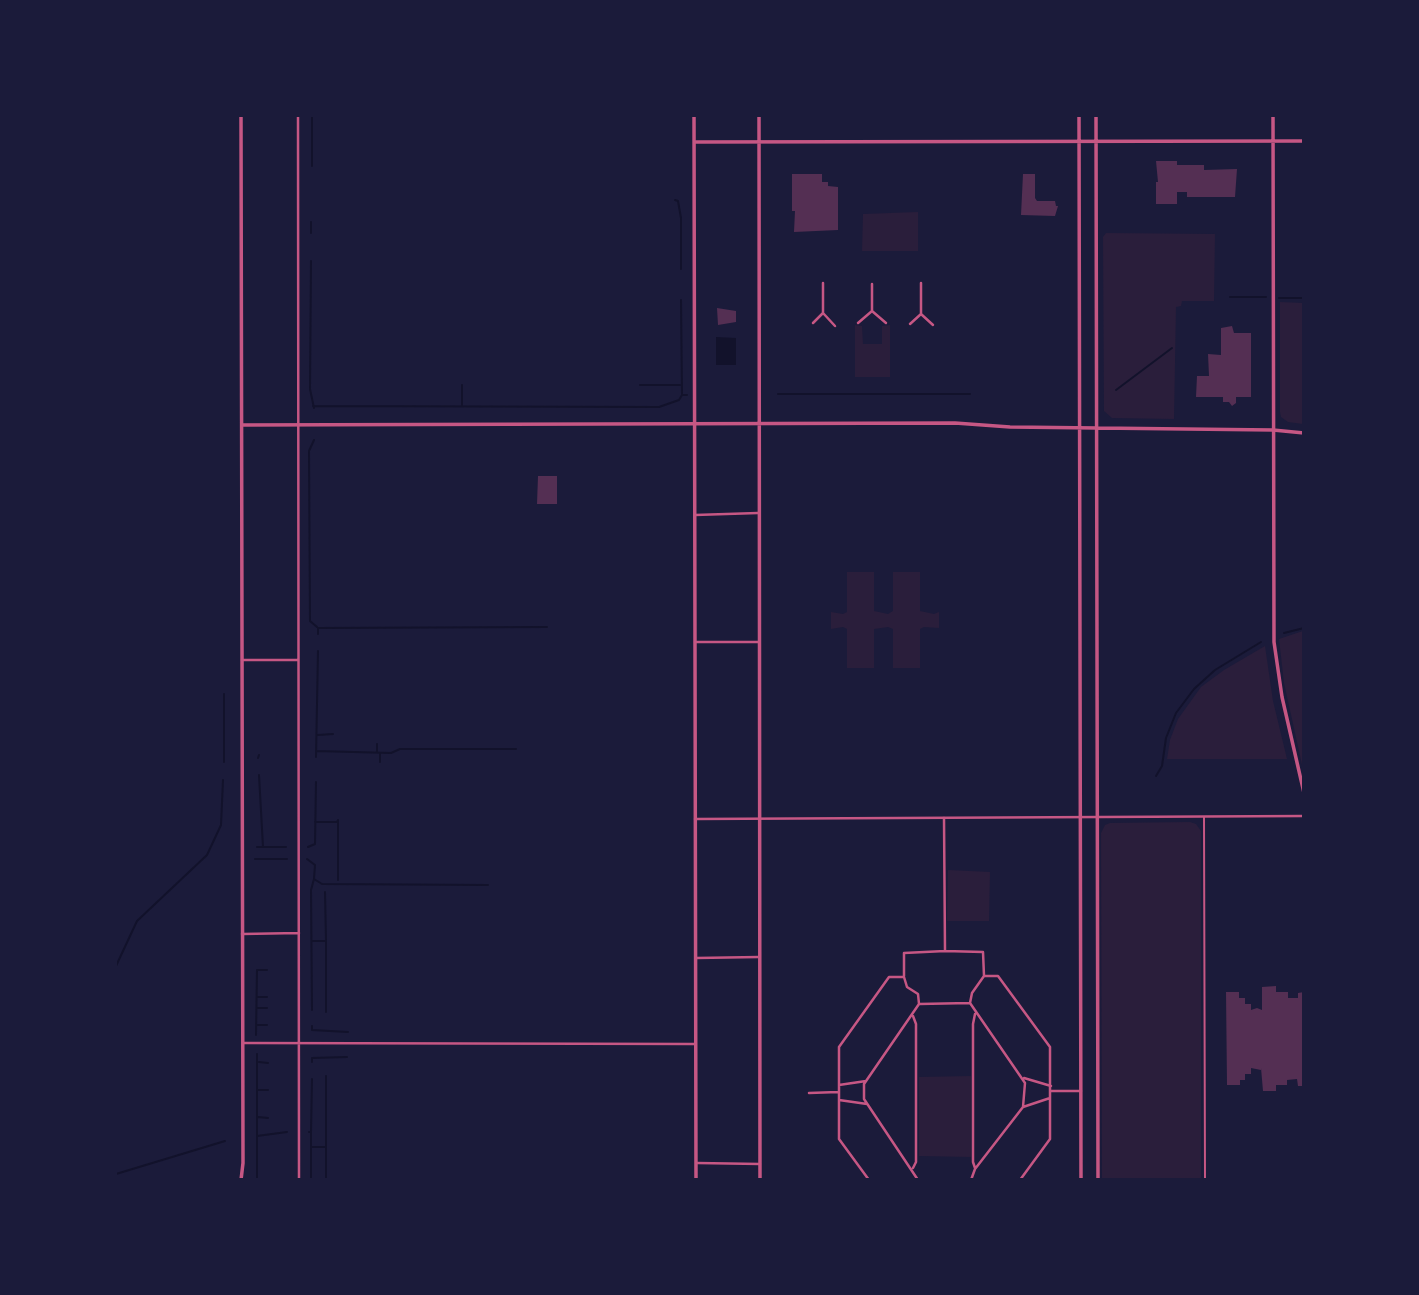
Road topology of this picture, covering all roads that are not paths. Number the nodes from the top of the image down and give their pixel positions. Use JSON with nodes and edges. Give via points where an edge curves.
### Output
{"nodes":[{"id":1,"x":241,"y":116,"type":"edge"},
{"id":2,"x":298,"y":116,"type":"edge"},
{"id":3,"x":694,"y":116,"type":"edge"},
{"id":4,"x":759,"y":116,"type":"edge"},
{"id":5,"x":1079,"y":116,"type":"edge"},
{"id":6,"x":1096,"y":116,"type":"edge"},
{"id":7,"x":1273,"y":116,"type":"edge"},
{"id":8,"x":759,"y":141,"type":"junction"},
{"id":9,"x":1079,"y":141,"type":"junction"},
{"id":10,"x":1096,"y":141,"type":"junction"},
{"id":11,"x":1273,"y":141,"type":"junction"},
{"id":12,"x":1304,"y":141,"type":"edge"},
{"id":13,"x":694,"y":142,"type":"junction"},
{"id":14,"x":823,"y":284,"type":"dead end"},
{"id":15,"x":872,"y":284,"type":"dead end"},
{"id":16,"x":921,"y":284,"type":"dead end"},
{"id":17,"x":873,"y":311,"type":"junction"},
{"id":18,"x":823,"y":313,"type":"junction"},
{"id":19,"x":921,"y":314,"type":"junction"},
{"id":20,"x":858,"y":323,"type":"dead end"},
{"id":21,"x":887,"y":323,"type":"dead end"},
{"id":22,"x":813,"y":324,"type":"dead end"},
{"id":23,"x":910,"y":324,"type":"dead end"},
{"id":24,"x":933,"y":325,"type":"dead end"},
{"id":25,"x":835,"y":326,"type":"dead end"},
{"id":26,"x":299,"y":424,"type":"junction"},
{"id":27,"x":759,"y":424,"type":"junction"},
{"id":28,"x":242,"y":425,"type":"junction"},
{"id":29,"x":695,"y":425,"type":"junction"},
{"id":30,"x":1081,"y":428,"type":"junction"},
{"id":31,"x":1096,"y":428,"type":"junction"},
{"id":32,"x":1273,"y":430,"type":"junction"},
{"id":33,"x":1304,"y":433,"type":"edge"},
{"id":34,"x":759,"y":513,"type":"junction"},
{"id":35,"x":695,"y":515,"type":"junction"},
{"id":36,"x":695,"y":642,"type":"junction"},
{"id":37,"x":759,"y":642,"type":"junction"},
{"id":38,"x":242,"y":660,"type":"junction"},
{"id":39,"x":297,"y":660,"type":"junction"},
{"id":40,"x":1304,"y":793,"type":"edge"},
{"id":41,"x":1304,"y":816,"type":"edge"},
{"id":42,"x":1097,"y":817,"type":"junction"},
{"id":43,"x":1204,"y":817,"type":"junction"},
{"id":44,"x":944,"y":818,"type":"junction"},
{"id":45,"x":1081,"y":818,"type":"junction"},
{"id":46,"x":695,"y":819,"type":"junction"},
{"id":47,"x":760,"y":819,"type":"junction"},
{"id":48,"x":299,"y":933,"type":"junction"},
{"id":49,"x":242,"y":934,"type":"junction"},
{"id":50,"x":945,"y":951,"type":"junction"},
{"id":51,"x":760,"y":957,"type":"junction"},
{"id":52,"x":695,"y":958,"type":"junction"},
{"id":53,"x":984,"y":976,"type":"junction"},
{"id":54,"x":904,"y":977,"type":"junction"},
{"id":55,"x":970,"y":1003,"type":"junction"},
{"id":56,"x":919,"y":1004,"type":"junction"},
{"id":57,"x":975,"y":1014,"type":"junction"},
{"id":58,"x":913,"y":1015,"type":"junction"},
{"id":59,"x":243,"y":1043,"type":"junction"},
{"id":60,"x":298,"y":1043,"type":"junction"},
{"id":61,"x":695,"y":1044,"type":"junction"},
{"id":62,"x":1023,"y":1078,"type":"junction"},
{"id":63,"x":866,"y":1081,"type":"junction"},
{"id":64,"x":839,"y":1085,"type":"junction"},
{"id":65,"x":1051,"y":1089,"type":"junction"},
{"id":66,"x":1082,"y":1091,"type":"junction"},
{"id":67,"x":839,"y":1092,"type":"junction"},
{"id":68,"x":809,"y":1093,"type":"dead end"},
{"id":69,"x":1051,"y":1098,"type":"junction"},
{"id":70,"x":839,"y":1100,"type":"junction"},
{"id":71,"x":867,"y":1104,"type":"junction"},
{"id":72,"x":1023,"y":1107,"type":"junction"},
{"id":73,"x":695,"y":1163,"type":"junction"},
{"id":74,"x":760,"y":1164,"type":"junction"},
{"id":75,"x":912,"y":1168,"type":"junction"},
{"id":76,"x":975,"y":1169,"type":"junction"},
{"id":77,"x":241,"y":1180,"type":"edge"},
{"id":78,"x":299,"y":1180,"type":"edge"},
{"id":79,"x":695,"y":1180,"type":"edge"},
{"id":80,"x":760,"y":1180,"type":"edge"},
{"id":81,"x":869,"y":1180,"type":"edge"},
{"id":82,"x":918,"y":1180,"type":"edge"},
{"id":83,"x":971,"y":1180,"type":"edge"},
{"id":84,"x":1020,"y":1180,"type":"edge"},
{"id":85,"x":1081,"y":1180,"type":"edge"},
{"id":86,"x":1098,"y":1180,"type":"edge"},
{"id":87,"x":1205,"y":1180,"type":"edge"}],
"edges":[{"from":1,"to":28,"type":"street"},
{"from":2,"to":26,"type":"street"},
{"from":3,"to":13,"type":"street"},
{"from":4,"to":8,"type":"street"},
{"from":5,"to":9,"type":"street"},
{"from":6,"to":10,"type":"street"},
{"from":7,"to":11,"type":"street"},
{"from":8,"to":9,"type":"street"},
{"from":8,"to":13,"type":"street"},
{"from":8,"to":27,"type":"street"},
{"from":9,"to":10,"type":"street"},
{"from":9,"to":30,"type":"street"},
{"from":10,"to":11,"type":"street"},
{"from":10,"to":31,"type":"street"},
{"from":11,"to":12,"type":"street"},
{"from":11,"to":32,"type":"street"},
{"from":13,"to":29,"type":"street"},
{"from":14,"to":18,"type":"street"},
{"from":15,"to":17,"type":"street"},
{"from":16,"to":19,"type":"street"},
{"from":17,"to":20,"type":"street"},
{"from":17,"to":21,"type":"street"},
{"from":18,"to":22,"type":"street"},
{"from":18,"to":25,"type":"street"},
{"from":19,"to":23,"type":"street"},
{"from":19,"to":24,"type":"street"},
{"from":26,"to":28,"type":"street"},
{"from":26,"to":29,"type":"street"},
{"from":26,"to":39,"type":"street"},
{"from":27,"to":29,"type":"street"},
{"from":27,"to":30,"type":"street"},
{"from":27,"to":34,"type":"street"},
{"from":28,"to":38,"type":"street"},
{"from":29,"to":35,"type":"street"},
{"from":30,"to":31,"type":"street"},
{"from":30,"to":45,"type":"street"},
{"from":31,"to":32,"type":"street"},
{"from":31,"to":42,"type":"street"},
{"from":32,"to":33,"type":"street"},
{"from":32,"to":40,"type":"street","via":[[1274,642]]},
{"from":34,"to":35,"type":"street"},
{"from":34,"to":37,"type":"street"},
{"from":35,"to":36,"type":"street"},
{"from":36,"to":37,"type":"street"},
{"from":36,"to":46,"type":"street"},
{"from":37,"to":47,"type":"street"},
{"from":38,"to":39,"type":"street"},
{"from":38,"to":49,"type":"street"},
{"from":39,"to":48,"type":"street"},
{"from":41,"to":43,"type":"street"},
{"from":42,"to":43,"type":"street"},
{"from":42,"to":45,"type":"street"},
{"from":42,"to":86,"type":"street"},
{"from":43,"to":87,"type":"lane"},
{"from":44,"to":45,"type":"street"},
{"from":44,"to":47,"type":"street"},
{"from":44,"to":50,"type":"street"},
{"from":45,"to":66,"type":"street"},
{"from":46,"to":47,"type":"street"},
{"from":46,"to":52,"type":"street"},
{"from":47,"to":51,"type":"street"},
{"from":48,"to":49,"type":"street"},
{"from":48,"to":60,"type":"street"},
{"from":49,"to":59,"type":"street"},
{"from":50,"to":53,"type":"street","via":[[983,952]]},
{"from":50,"to":54,"type":"street","via":[[904,953]]},
{"from":51,"to":52,"type":"street"},
{"from":51,"to":74,"type":"street"},
{"from":52,"to":61,"type":"street"},
{"from":53,"to":55,"type":"street"},
{"from":53,"to":65,"type":"street","via":[[998,976],[1050,1047]]},
{"from":54,"to":56,"type":"street","via":[[907,988],[918,994]]},
{"from":54,"to":64,"type":"street","via":[[889,977],[839,1047]]},
{"from":55,"to":56,"type":"street"},
{"from":55,"to":57,"type":"street"},
{"from":56,"to":58,"type":"street"},
{"from":57,"to":62,"type":"street"},
{"from":57,"to":76,"type":"street"},
{"from":58,"to":63,"type":"street"},
{"from":58,"to":75,"type":"street","via":[[916,1162]]},
{"from":59,"to":60,"type":"street"},
{"from":59,"to":77,"type":"street"},
{"from":60,"to":61,"type":"street"},
{"from":60,"to":78,"type":"street"},
{"from":61,"to":73,"type":"street"},
{"from":62,"to":65,"type":"street"},
{"from":62,"to":72,"type":"street"},
{"from":63,"to":64,"type":"street"},
{"from":63,"to":71,"type":"street"},
{"from":64,"to":67,"type":"street"},
{"from":65,"to":66,"type":"street"},
{"from":65,"to":69,"type":"street"},
{"from":66,"to":85,"type":"street"},
{"from":67,"to":68,"type":"street"},
{"from":67,"to":70,"type":"street"},
{"from":69,"to":72,"type":"street"},
{"from":69,"to":84,"type":"street","via":[[1050,1139]]},
{"from":70,"to":71,"type":"street"},
{"from":70,"to":81,"type":"street","via":[[839,1139]]},
{"from":71,"to":75,"type":"street"},
{"from":72,"to":76,"type":"street"},
{"from":73,"to":74,"type":"street"},
{"from":73,"to":79,"type":"street"},
{"from":74,"to":80,"type":"street"},
{"from":75,"to":82,"type":"street"},
{"from":76,"to":83,"type":"street"}]}
